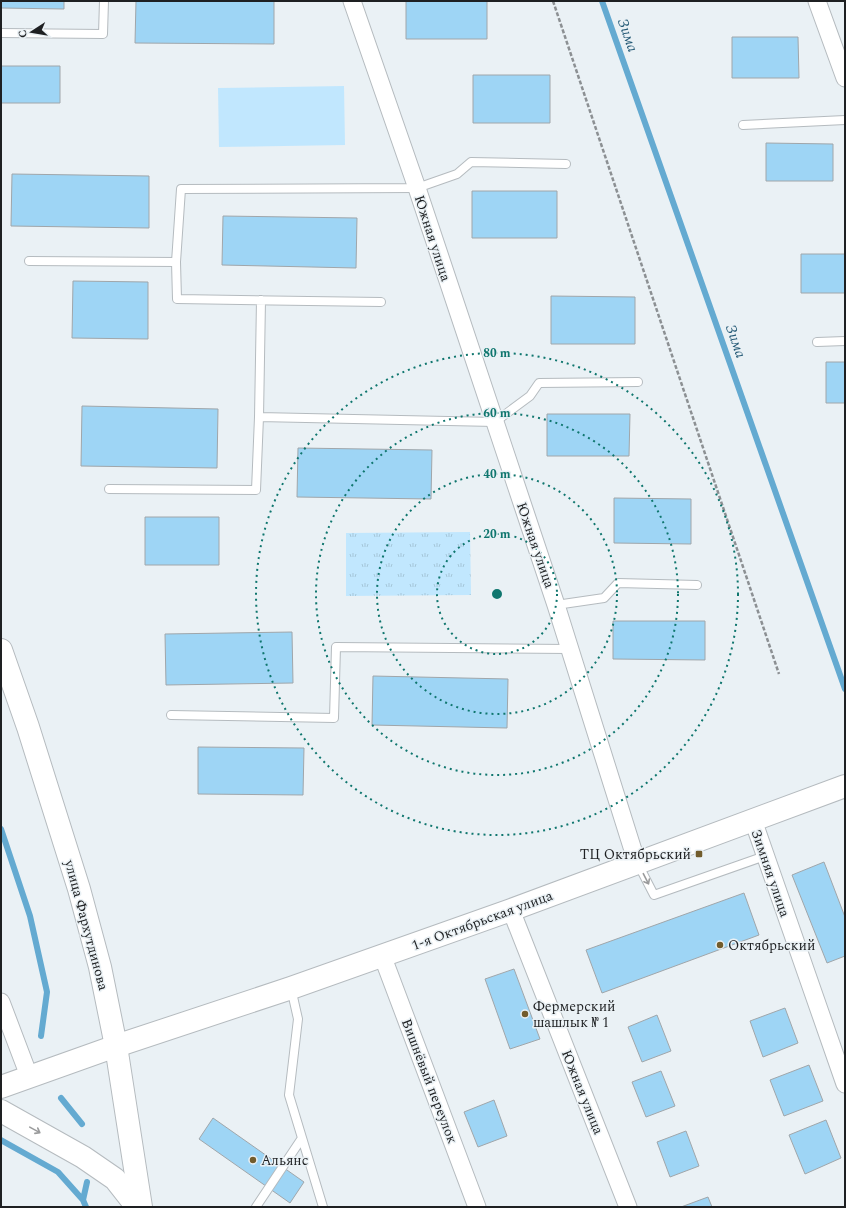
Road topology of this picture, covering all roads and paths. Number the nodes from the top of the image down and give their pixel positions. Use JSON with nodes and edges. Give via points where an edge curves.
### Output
{"nodes":[{"id":1,"x":104,"y":1,"type":"edge"},
{"id":2,"x":352,"y":1,"type":"edge"},
{"id":3,"x":553,"y":1,"type":"edge"},
{"id":4,"x":817,"y":1,"type":"edge"},
{"id":5,"x":1,"y":34,"type":"edge"},
{"id":6,"x":845,"y":78,"type":"edge"},
{"id":7,"x":845,"y":120,"type":"edge"},
{"id":8,"x":743,"y":125,"type":"dead end"},
{"id":9,"x":566,"y":164,"type":"dead end"},
{"id":10,"x":417,"y":188,"type":"junction"},
{"id":11,"x":29,"y":261,"type":"dead end"},
{"id":12,"x":176,"y":262,"type":"junction"},
{"id":13,"x":261,"y":300,"type":"junction"},
{"id":14,"x":380,"y":302,"type":"dead end"},
{"id":15,"x":845,"y":341,"type":"edge"},
{"id":16,"x":817,"y":342,"type":"dead end"},
{"id":17,"x":638,"y":382,"type":"dead end"},
{"id":18,"x":259,"y":417,"type":"junction"},
{"id":19,"x":495,"y":422,"type":"junction"},
{"id":20,"x":109,"y":489,"type":"dead end"},
{"id":21,"x":697,"y":585,"type":"dead end"},
{"id":22,"x":556,"y":605,"type":"junction"},
{"id":23,"x":569,"y":649,"type":"junction"},
{"id":24,"x":1,"y":650,"type":"edge"},
{"id":25,"x":779,"y":674,"type":"dead end"},
{"id":26,"x":171,"y":715,"type":"dead end"},
{"id":27,"x":845,"y":786,"type":"edge"},
{"id":28,"x":753,"y":820,"type":"junction"},
{"id":29,"x":765,"y":856,"type":"junction"},
{"id":30,"x":637,"y":863,"type":"junction"},
{"id":31,"x":511,"y":910,"type":"junction"},
{"id":32,"x":382,"y":955,"type":"junction"},
{"id":33,"x":291,"y":988,"type":"junction"},
{"id":34,"x":1,"y":1002,"type":"edge"},
{"id":35,"x":116,"y":1046,"type":"junction"},
{"id":36,"x":29,"y":1076,"type":"junction"},
{"id":37,"x":845,"y":1084,"type":"edge"},
{"id":38,"x":1,"y":1086,"type":"edge"},
{"id":39,"x":1,"y":1111,"type":"edge"},
{"id":40,"x":302,"y":1138,"type":"junction"},
{"id":41,"x":137,"y":1207,"type":"edge"},
{"id":42,"x":141,"y":1207,"type":"edge"},
{"id":43,"x":256,"y":1207,"type":"edge"},
{"id":44,"x":323,"y":1207,"type":"edge"},
{"id":45,"x":477,"y":1207,"type":"edge"},
{"id":46,"x":628,"y":1207,"type":"edge"}],
"edges":[{"from":1,"to":5,"type":"lane","via":[[103,34]]},
{"from":2,"to":10,"type":"street","name":"Южная улица"},
{"from":3,"to":25,"type":"path"},
{"from":4,"to":6,"type":"street"},
{"from":7,"to":8,"type":"lane"},
{"from":9,"to":10,"type":"lane","via":[[470,162],[457,174]]},
{"from":10,"to":12,"type":"lane","via":[[181,188]]},
{"from":10,"to":19,"type":"street","name":"Южная улица"},
{"from":11,"to":12,"type":"lane"},
{"from":12,"to":13,"type":"lane","via":[[176,299]]},
{"from":13,"to":14,"type":"lane"},
{"from":13,"to":18,"type":"lane"},
{"from":15,"to":16,"type":"lane"},
{"from":17,"to":19,"type":"lane","via":[[539,383],[530,396]]},
{"from":18,"to":19,"type":"lane"},
{"from":18,"to":20,"type":"lane","via":[[256,490]]},
{"from":19,"to":22,"type":"street","name":"Южная улица"},
{"from":21,"to":22,"type":"lane","via":[[618,582],[604,598]]},
{"from":22,"to":23,"type":"street","name":"Южная улица"},
{"from":23,"to":26,"type":"lane","via":[[336,647],[334,718]]},
{"from":23,"to":30,"type":"street","name":"Южная улица"},
{"from":24,"to":35,"type":"main road","name":"улица Фархутдинова","via":[[28,727],[78,889],[100,967]]},
{"from":27,"to":28,"type":"main road","name":"1-я Октябрьская улица"},
{"from":28,"to":29,"type":"street","name":"Зимняя улица"},
{"from":28,"to":30,"type":"main road","name":"1-я Октябрьская улица"},
{"from":30,"to":29,"type":"lane","one_way":true,"via":[[654,895]]},
{"from":29,"to":37,"type":"street","name":"Зимняя улица"},
{"from":30,"to":31,"type":"main road","name":"1-я Октябрьская улица"},
{"from":31,"to":32,"type":"main road","name":"1-я Октябрьская улица"},
{"from":31,"to":46,"type":"street","name":"Южная улица"},
{"from":32,"to":33,"type":"main road","name":"1-я Октябрьская улица"},
{"from":32,"to":45,"type":"street","name":"Вишнёвый переулок"},
{"from":33,"to":35,"type":"main road","name":"1-я Октябрьская улица"},
{"from":33,"to":40,"type":"lane","via":[[298,1019],[289,1095]]},
{"from":34,"to":36,"type":"street"},
{"from":35,"to":36,"type":"main road","name":"1-я Октябрьская улица"},
{"from":35,"to":42,"type":"main road","name":"улица Фархутдинова"},
{"from":36,"to":38,"type":"main road","name":"1-я Октябрьская улица"},
{"from":39,"to":41,"type":"main road","one_way":true,"via":[[84,1157],[115,1180]]},
{"from":40,"to":43,"type":"lane"},
{"from":40,"to":44,"type":"lane"}]}
